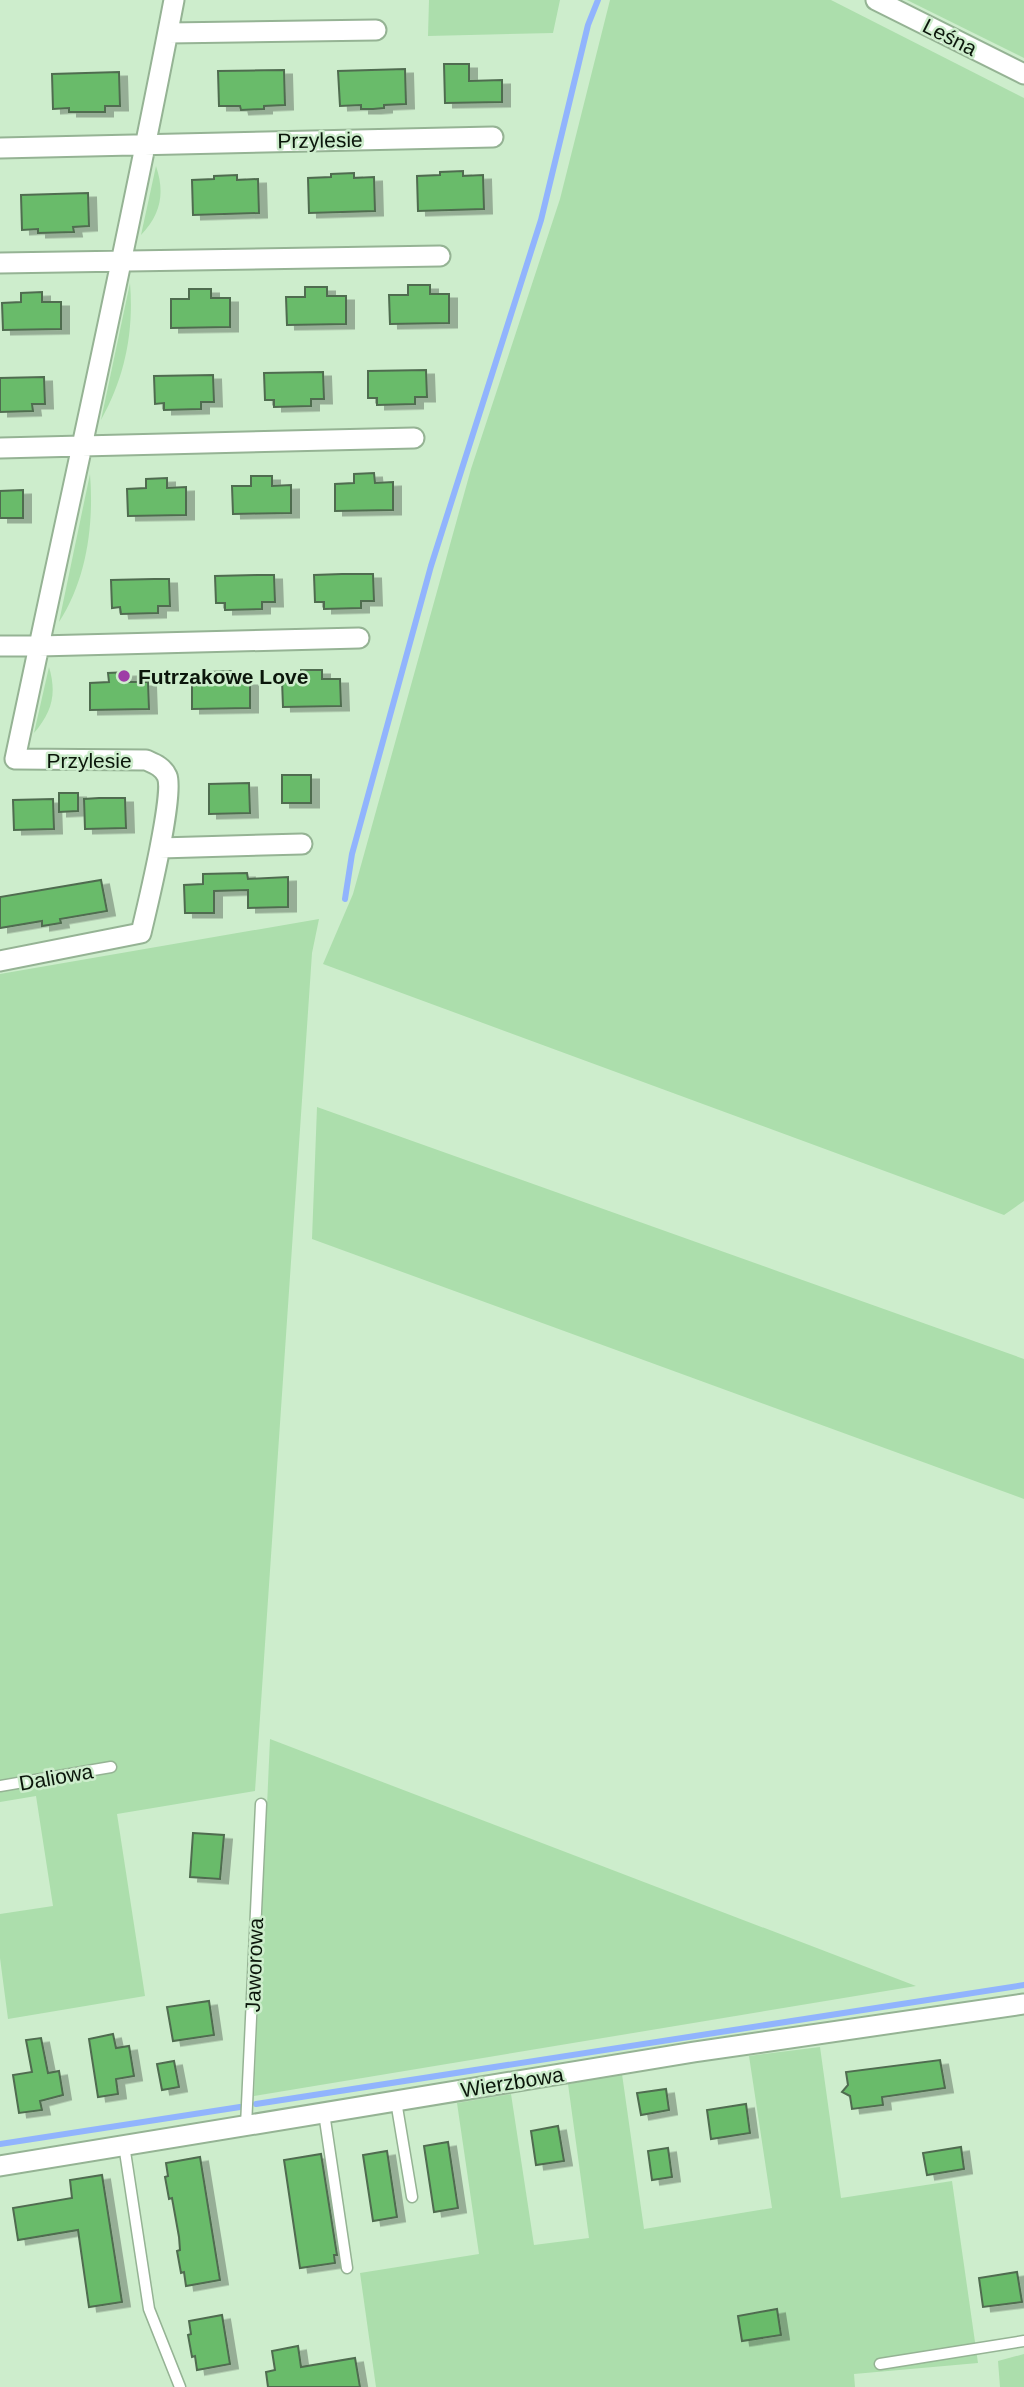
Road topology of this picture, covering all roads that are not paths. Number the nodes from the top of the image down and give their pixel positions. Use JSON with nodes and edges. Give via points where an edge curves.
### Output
{"nodes":[{"id":1,"x":174,"y":0,"type":"edge"},
{"id":2,"x":876,"y":0,"type":"edge"},
{"id":3,"x":376,"y":30,"type":"dead end"},
{"id":4,"x":168,"y":33,"type":"junction"},
{"id":5,"x":1024,"y":74,"type":"edge"},
{"id":6,"x":493,"y":136,"type":"dead end"},
{"id":7,"x":147,"y":144,"type":"junction"},
{"id":8,"x":0,"y":148,"type":"edge"},
{"id":9,"x":440,"y":256,"type":"dead end"},
{"id":10,"x":123,"y":260,"type":"junction"},
{"id":11,"x":0,"y":263,"type":"edge"},
{"id":12,"x":414,"y":438,"type":"dead end"},
{"id":13,"x":82,"y":447,"type":"junction"},
{"id":14,"x":0,"y":449,"type":"edge"},
{"id":15,"x":359,"y":638,"type":"dead end"},
{"id":16,"x":0,"y":646,"type":"edge"},
{"id":17,"x":39,"y":646,"type":"junction"},
{"id":18,"x":8,"y":760,"type":"edge"},
{"id":19,"x":302,"y":844,"type":"dead end"},
{"id":20,"x":160,"y":848,"type":"junction"},
{"id":21,"x":0,"y":961,"type":"edge"},
{"id":22,"x":111,"y":1767,"type":"dead end"},
{"id":23,"x":0,"y":1786,"type":"edge"},
{"id":24,"x":261,"y":1804,"type":"dead end"},
{"id":25,"x":1024,"y":2004,"type":"edge"},
{"id":26,"x":396,"y":2101,"type":"junction"},
{"id":27,"x":324,"y":2113,"type":"junction"},
{"id":28,"x":246,"y":2126,"type":"junction"},
{"id":29,"x":124,"y":2145,"type":"junction"},
{"id":30,"x":0,"y":2166,"type":"edge"},
{"id":31,"x":412,"y":2197,"type":"dead end"},
{"id":32,"x":347,"y":2268,"type":"dead end"},
{"id":33,"x":1024,"y":2342,"type":"edge"},
{"id":34,"x":880,"y":2364,"type":"dead end"},
{"id":35,"x":176,"y":2387,"type":"edge"}],
"edges":[{"from":1,"to":4,"type":"street","name":"Przylesie"},
{"from":2,"to":5,"type":"street","name":"Leśna"},
{"from":3,"to":4,"type":"street"},
{"from":4,"to":7,"type":"street","name":"Przylesie"},
{"from":6,"to":7,"type":"street","name":"Przylesie"},
{"from":7,"to":8,"type":"street","name":"Przylesie"},
{"from":7,"to":10,"type":"street","name":"Przylesie"},
{"from":9,"to":10,"type":"street"},
{"from":10,"to":11,"type":"street"},
{"from":10,"to":13,"type":"street","name":"Przylesie"},
{"from":12,"to":13,"type":"street"},
{"from":13,"to":14,"type":"street"},
{"from":13,"to":17,"type":"street","name":"Przylesie"},
{"from":15,"to":17,"type":"street"},
{"from":16,"to":17,"type":"street"},
{"from":17,"to":18,"type":"street","name":"Przylesie"},
{"from":18,"to":20,"type":"street","name":"Przylesie","via":[[146,760],[158,765],[170,785]]},
{"from":19,"to":20,"type":"street"},
{"from":20,"to":21,"type":"street","name":"Przylesie","via":[[141,933]]},
{"from":22,"to":23,"type":"lane","name":"Daliowa"},
{"from":24,"to":28,"type":"lane","name":"Jaworowa"},
{"from":25,"to":26,"type":"street","name":"Wierzbowa"},
{"from":26,"to":27,"type":"street","name":"Wierzbowa"},
{"from":26,"to":31,"type":"lane"},
{"from":27,"to":28,"type":"street","name":"Wierzbowa"},
{"from":27,"to":32,"type":"lane"},
{"from":28,"to":29,"type":"street","name":"Wierzbowa"},
{"from":29,"to":30,"type":"street","name":"Wierzbowa"},
{"from":29,"to":35,"type":"lane","via":[[149,2309]]},
{"from":33,"to":34,"type":"lane"}]}
